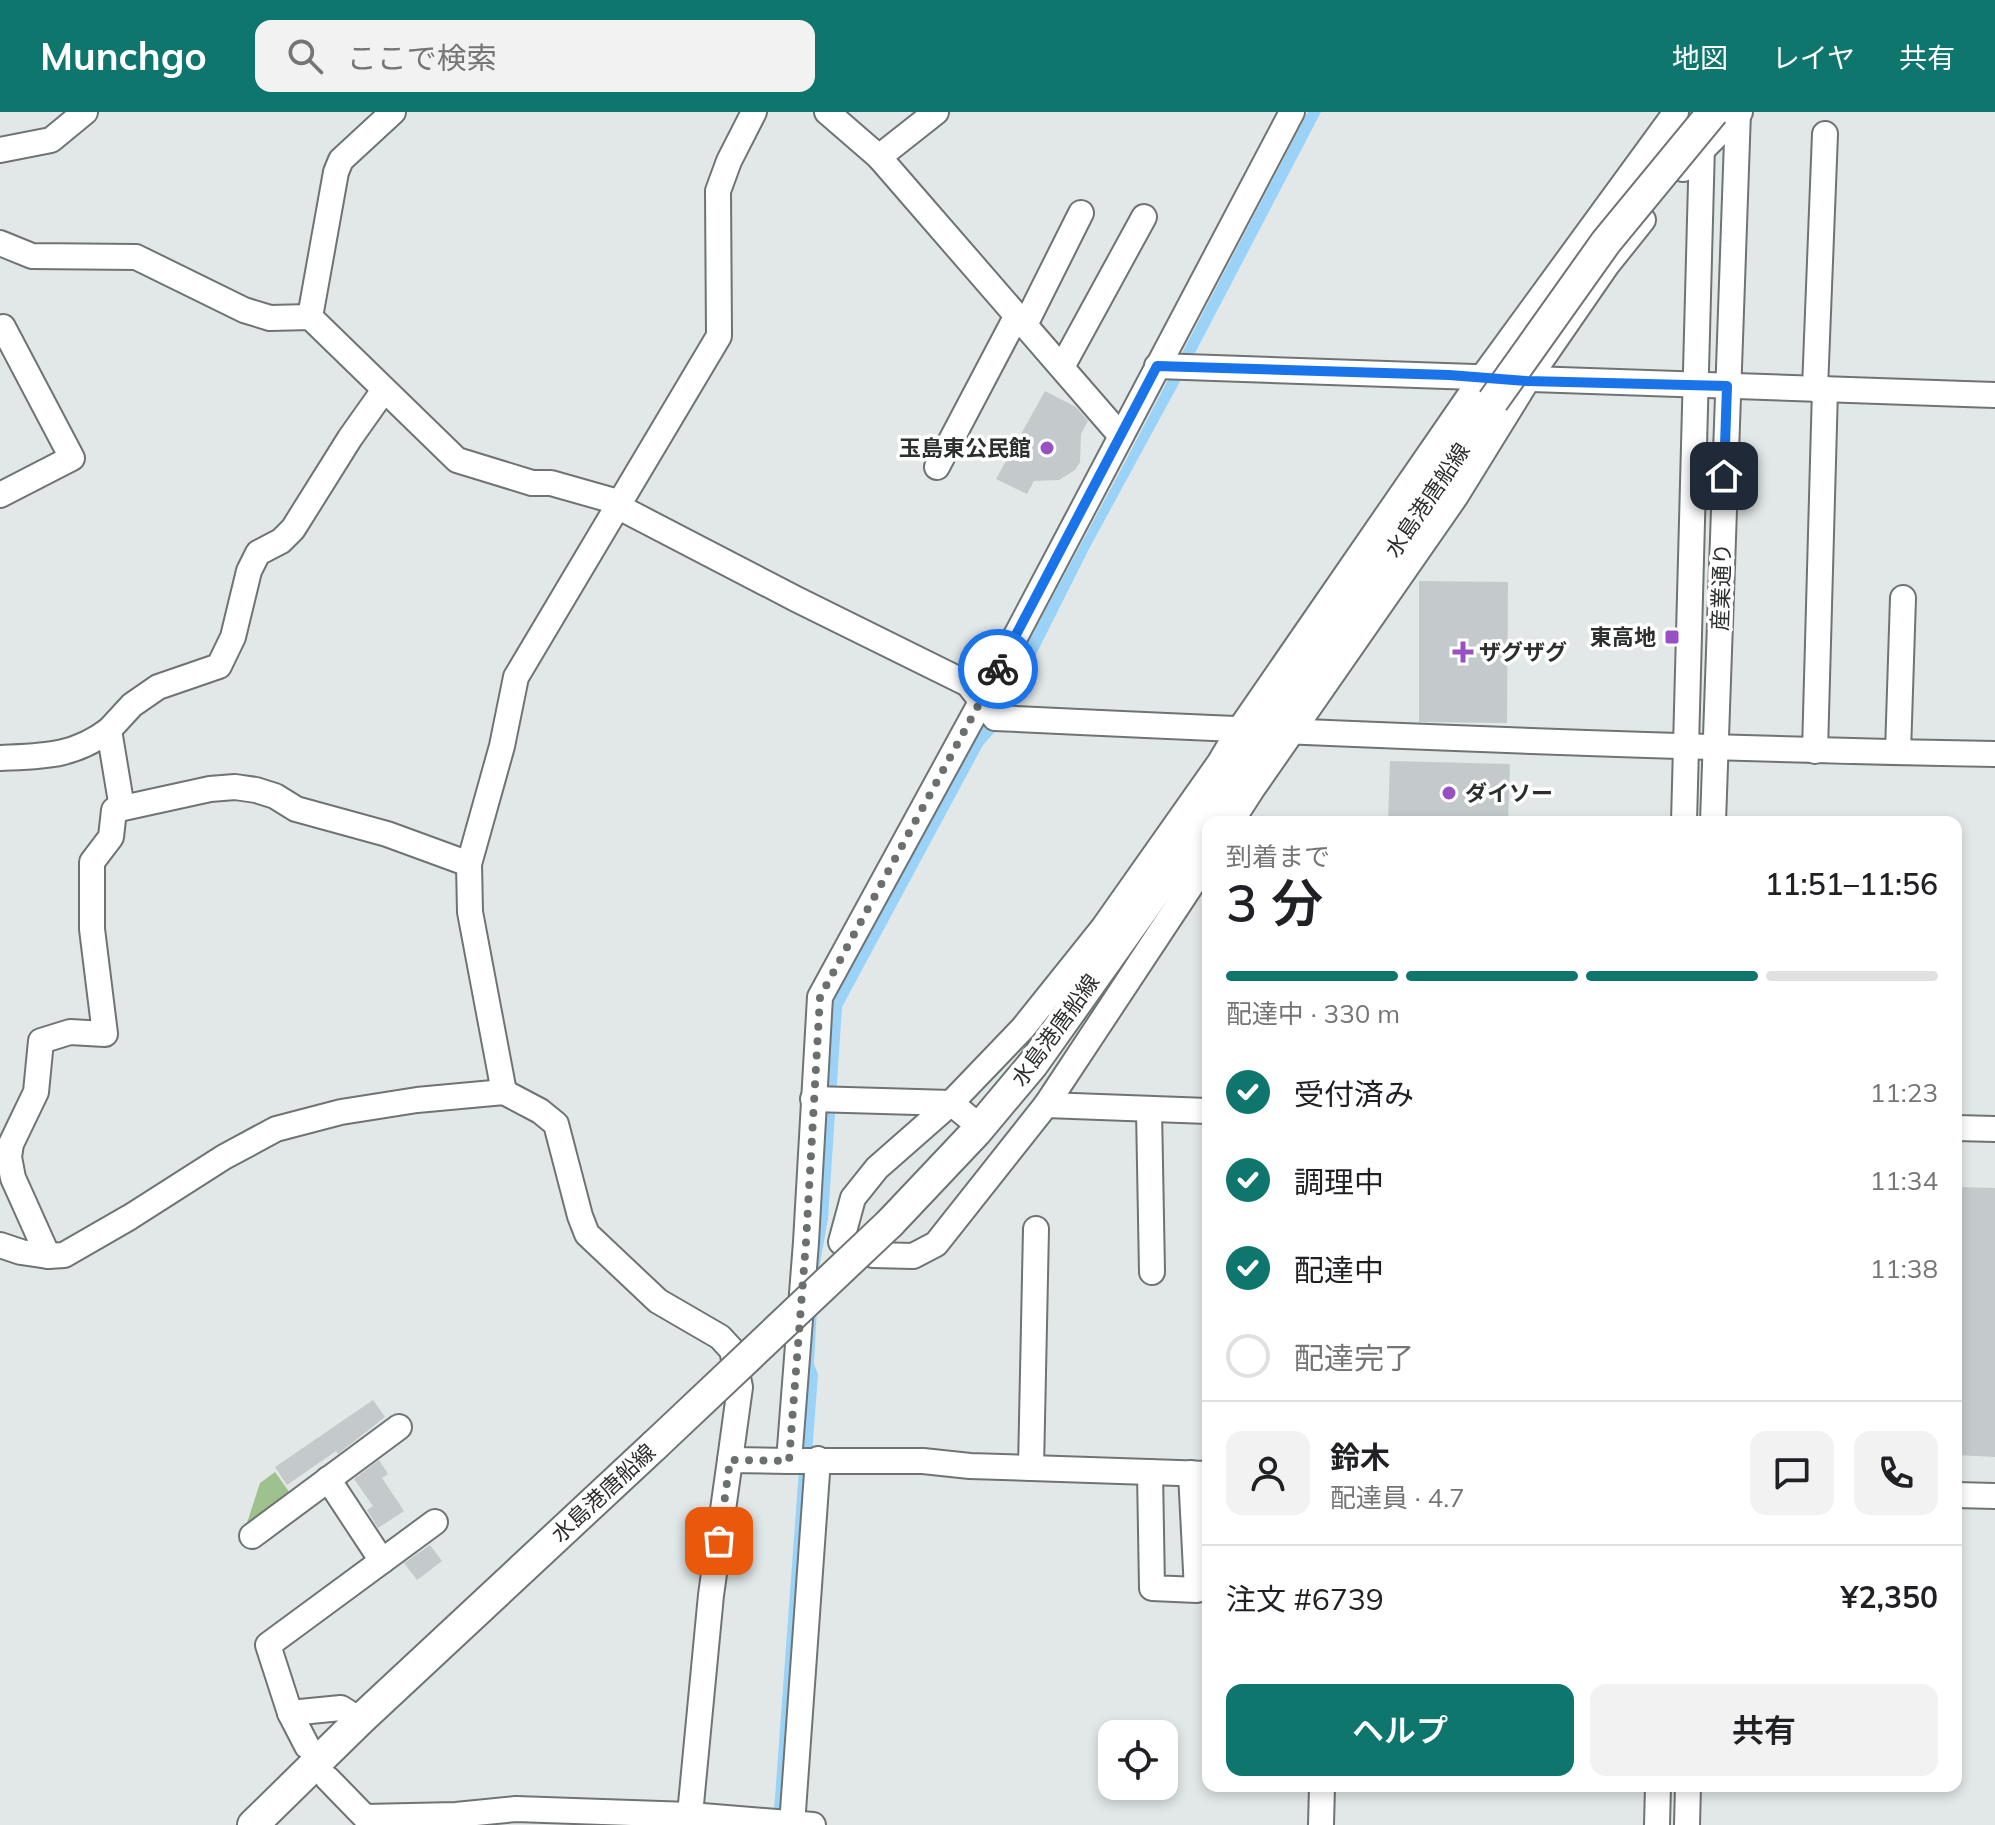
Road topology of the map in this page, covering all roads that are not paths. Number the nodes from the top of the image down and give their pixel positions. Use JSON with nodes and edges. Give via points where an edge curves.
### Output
{"nodes":[{"id":1,"x":85,"y":112,"type":"edge"},
{"id":2,"x":393,"y":112,"type":"edge"},
{"id":3,"x":754,"y":112,"type":"edge"},
{"id":4,"x":827,"y":112,"type":"edge"},
{"id":5,"x":936,"y":112,"type":"edge"},
{"id":6,"x":1292,"y":112,"type":"edge"},
{"id":7,"x":1676,"y":112,"type":"edge"},
{"id":8,"x":1705,"y":112,"type":"edge"},
{"id":9,"x":1732,"y":113,"type":"edge"},
{"id":10,"x":1825,"y":134,"type":"dead end"},
{"id":11,"x":1702,"y":149,"type":"junction"},
{"id":12,"x":0,"y":150,"type":"edge"},
{"id":13,"x":879,"y":157,"type":"junction"},
{"id":14,"x":1081,"y":213,"type":"dead end"},
{"id":15,"x":1144,"y":217,"type":"dead end"},
{"id":16,"x":0,"y":243,"type":"edge"},
{"id":17,"x":310,"y":317,"type":"junction"},
{"id":18,"x":1021,"y":320,"type":"junction"},
{"id":19,"x":0,"y":328,"type":"edge"},
{"id":20,"x":1157,"y":366,"type":"junction"},
{"id":21,"x":1062,"y":367,"type":"junction"},
{"id":22,"x":1527,"y":381,"type":"junction"},
{"id":23,"x":1694,"y":385,"type":"junction"},
{"id":24,"x":1727,"y":386,"type":"junction"},
{"id":25,"x":1820,"y":389,"type":"junction"},
{"id":26,"x":384,"y":390,"type":"junction"},
{"id":27,"x":1487,"y":390,"type":"junction"},
{"id":28,"x":1995,"y":395,"type":"edge"},
{"id":29,"x":1121,"y":436,"type":"junction"},
{"id":30,"x":937,"y":467,"type":"dead end"},
{"id":31,"x":0,"y":495,"type":"edge"},
{"id":32,"x":619,"y":507,"type":"junction"},
{"id":33,"x":1903,"y":598,"type":"dead end"},
{"id":34,"x":981,"y":702,"type":"junction"},
{"id":35,"x":109,"y":730,"type":"junction"},
{"id":36,"x":1267,"y":731,"type":"junction"},
{"id":37,"x":1687,"y":746,"type":"junction"},
{"id":38,"x":1716,"y":747,"type":"junction"},
{"id":39,"x":1815,"y":751,"type":"junction"},
{"id":40,"x":1898,"y":752,"type":"junction"},
{"id":41,"x":1995,"y":754,"type":"edge"},
{"id":42,"x":0,"y":758,"type":"edge"},
{"id":43,"x":122,"y":808,"type":"junction"},
{"id":44,"x":1207,"y":816,"type":"edge"},
{"id":45,"x":1233,"y":816,"type":"edge"},
{"id":46,"x":1684,"y":816,"type":"edge"},
{"id":47,"x":1713,"y":816,"type":"edge"},
{"id":48,"x":1202,"y":824,"type":"edge"},
{"id":49,"x":469,"y":864,"type":"junction"},
{"id":50,"x":1202,"y":869,"type":"edge"},
{"id":51,"x":504,"y":1092,"type":"junction"},
{"id":52,"x":813,"y":1099,"type":"junction"},
{"id":53,"x":1046,"y":1105,"type":"junction"},
{"id":54,"x":959,"y":1110,"type":"junction"},
{"id":55,"x":1149,"y":1110,"type":"junction"},
{"id":56,"x":1202,"y":1111,"type":"edge"},
{"id":57,"x":1962,"y":1128,"type":"edge"},
{"id":58,"x":1995,"y":1129,"type":"edge"},
{"id":59,"x":1036,"y":1229,"type":"dead end"},
{"id":60,"x":806,"y":1242,"type":"junction"},
{"id":61,"x":841,"y":1242,"type":"junction"},
{"id":62,"x":0,"y":1245,"type":"edge"},
{"id":63,"x":48,"y":1256,"type":"junction"},
{"id":64,"x":1152,"y":1272,"type":"dead end"},
{"id":65,"x":399,"y":1427,"type":"dead end"},
{"id":66,"x":818,"y":1459,"type":"junction"},
{"id":67,"x":730,"y":1460,"type":"junction"},
{"id":68,"x":789,"y":1461,"type":"junction"},
{"id":69,"x":1031,"y":1468,"type":"junction"},
{"id":70,"x":1150,"y":1472,"type":"junction"},
{"id":71,"x":1200,"y":1474,"type":"edge"},
{"id":72,"x":328,"y":1479,"type":"junction"},
{"id":73,"x":1962,"y":1495,"type":"edge"},
{"id":74,"x":1995,"y":1496,"type":"edge"},
{"id":75,"x":435,"y":1522,"type":"dead end"},
{"id":76,"x":252,"y":1536,"type":"dead end"},
{"id":77,"x":382,"y":1561,"type":"junction"},
{"id":78,"x":290,"y":1713,"type":"junction"},
{"id":79,"x":360,"y":1720,"type":"junction"},
{"id":80,"x":307,"y":1746,"type":"dead end"},
{"id":81,"x":328,"y":1779,"type":"dead end"},
{"id":82,"x":1322,"y":1792,"type":"edge"},
{"id":83,"x":1658,"y":1792,"type":"edge"},
{"id":84,"x":1688,"y":1792,"type":"edge"},
{"id":85,"x":567,"y":1818,"type":"edge"},
{"id":86,"x":690,"y":1820,"type":"edge"},
{"id":87,"x":365,"y":1821,"type":"edge"},
{"id":88,"x":253,"y":1825,"type":"edge"},
{"id":89,"x":792,"y":1825,"type":"edge"},
{"id":90,"x":813,"y":1825,"type":"edge"},
{"id":91,"x":1321,"y":1825,"type":"edge"},
{"id":92,"x":1657,"y":1825,"type":"edge"},
{"id":93,"x":1687,"y":1825,"type":"edge"}],
"edges":[{"from":1,"to":12,"type":"street","via":[[51,140]]},
{"from":2,"to":17,"type":"street","via":[[341,160],[336,172]]},
{"from":3,"to":32,"type":"street","via":[[718,191],[719,336]]},
{"from":4,"to":13,"type":"street"},
{"from":5,"to":13,"type":"street"},
{"from":6,"to":20,"type":"street"},
{"from":7,"to":27,"type":"street"},
{"from":8,"to":11,"type":"street","name":"産業通り"},
{"from":9,"to":11,"type":"street"},
{"from":9,"to":24,"type":"street","name":"産業通り"},
{"from":9,"to":27,"type":"main road","name":"水島港唐船線","bridge":true,"via":[[1606,242]]},
{"from":10,"to":25,"type":"street"},
{"from":11,"to":22,"type":"street","via":[[1658,196]]},
{"from":11,"to":23,"type":"street","name":"産業通り"},
{"from":13,"to":18,"type":"street"},
{"from":14,"to":18,"type":"street"},
{"from":15,"to":21,"type":"street"},
{"from":16,"to":17,"type":"street","via":[[32,256],[136,257],[244,310],[270,318]]},
{"from":17,"to":26,"type":"street"},
{"from":18,"to":21,"type":"street"},
{"from":18,"to":30,"type":"street"},
{"from":19,"to":31,"type":"street","via":[[72,458]]},
{"from":20,"to":27,"type":"street","via":[[1449,375]]},
{"from":20,"to":29,"type":"street"},
{"from":21,"to":29,"type":"street"},
{"from":22,"to":23,"type":"street"},
{"from":22,"to":27,"type":"street"},
{"from":22,"to":36,"type":"street","via":[[1456,496]]},
{"from":23,"to":24,"type":"street"},
{"from":23,"to":37,"type":"street","name":"産業通り"},
{"from":24,"to":25,"type":"street"},
{"from":24,"to":38,"type":"street","name":"産業通り"},
{"from":25,"to":28,"type":"street"},
{"from":25,"to":39,"type":"street"},
{"from":26,"to":32,"type":"street","via":[[457,460],[596,495]]},
{"from":26,"to":35,"type":"street","via":[[293,529],[258,553],[219,666],[158,687]]},
{"from":27,"to":36,"type":"main road","name":"水島港唐船線"},
{"from":29,"to":34,"type":"street"},
{"from":32,"to":34,"type":"street","via":[[968,684]]},
{"from":32,"to":49,"type":"street","via":[[516,677]]},
{"from":33,"to":40,"type":"street"},
{"from":34,"to":36,"type":"street","via":[[995,718]]},
{"from":34,"to":52,"type":"street","via":[[820,997]]},
{"from":35,"to":42,"type":"street","via":[[79,749]]},
{"from":35,"to":43,"type":"street"},
{"from":36,"to":37,"type":"street"},
{"from":36,"to":44,"type":"main road","name":"水島港唐船線","bridge":true},
{"from":36,"to":45,"type":"street"},
{"from":36,"to":54,"type":"street","via":[[1220,762],[1103,928]]},
{"from":37,"to":38,"type":"street"},
{"from":37,"to":46,"type":"street","name":"産業通り"},
{"from":38,"to":39,"type":"street"},
{"from":38,"to":47,"type":"street","name":"産業通り"},
{"from":39,"to":40,"type":"street"},
{"from":40,"to":41,"type":"street"},
{"from":43,"to":49,"type":"street","via":[[210,789],[256,790],[296,809]]},
{"from":43,"to":63,"type":"street","via":[[114,810],[111,837],[92,862],[92,929],[105,1034],[70,1032],[41,1041],[36,1092],[11,1144],[10,1167]]},
{"from":48,"to":79,"type":"main road","name":"水島港唐船線","bridge":true,"via":[[1033,1064],[976,1132],[890,1223]]},
{"from":49,"to":51,"type":"street","via":[[470,912]]},
{"from":50,"to":53,"type":"street"},
{"from":51,"to":63,"type":"street","via":[[341,1112],[276,1129],[64,1255]]},
{"from":51,"to":67,"type":"street","via":[[556,1124],[587,1234],[658,1301],[720,1337],[732,1350],[740,1387]]},
{"from":52,"to":54,"type":"street"},
{"from":52,"to":60,"type":"street"},
{"from":53,"to":55,"type":"street"},
{"from":53,"to":61,"type":"street","via":[[1002,1146],[936,1244],[913,1256],[873,1255]]},
{"from":54,"to":61,"type":"street","via":[[877,1168],[853,1198]]},
{"from":55,"to":56,"type":"street"},
{"from":55,"to":64,"type":"street"},
{"from":57,"to":58,"type":"street"},
{"from":59,"to":69,"type":"street"},
{"from":60,"to":61,"type":"street"},
{"from":60,"to":68,"type":"street"},
{"from":62,"to":63,"type":"street"},
{"from":65,"to":72,"type":"street"},
{"from":66,"to":68,"type":"street"},
{"from":66,"to":69,"type":"street"},
{"from":66,"to":89,"type":"street"},
{"from":67,"to":68,"type":"street"},
{"from":67,"to":86,"type":"street"},
{"from":69,"to":70,"type":"street"},
{"from":70,"to":71,"type":"street"},
{"from":70,"to":71,"type":"street","via":[[1152,1588],[1197,1590]]},
{"from":72,"to":76,"type":"street"},
{"from":72,"to":77,"type":"street"},
{"from":73,"to":74,"type":"street"},
{"from":75,"to":77,"type":"street"},
{"from":77,"to":78,"type":"street","via":[[268,1645]]},
{"from":78,"to":79,"type":"street","via":[[341,1708]]},
{"from":78,"to":80,"type":"street"},
{"from":79,"to":88,"type":"main road","name":"水島港唐船線"},
{"from":81,"to":87,"type":"street"},
{"from":82,"to":91,"type":"street"},
{"from":83,"to":92,"type":"street"},
{"from":84,"to":93,"type":"street"},
{"from":85,"to":86,"type":"street"},
{"from":85,"to":87,"type":"street","via":[[516,1809]]},
{"from":86,"to":89,"type":"street"},
{"from":89,"to":90,"type":"street"}]}
